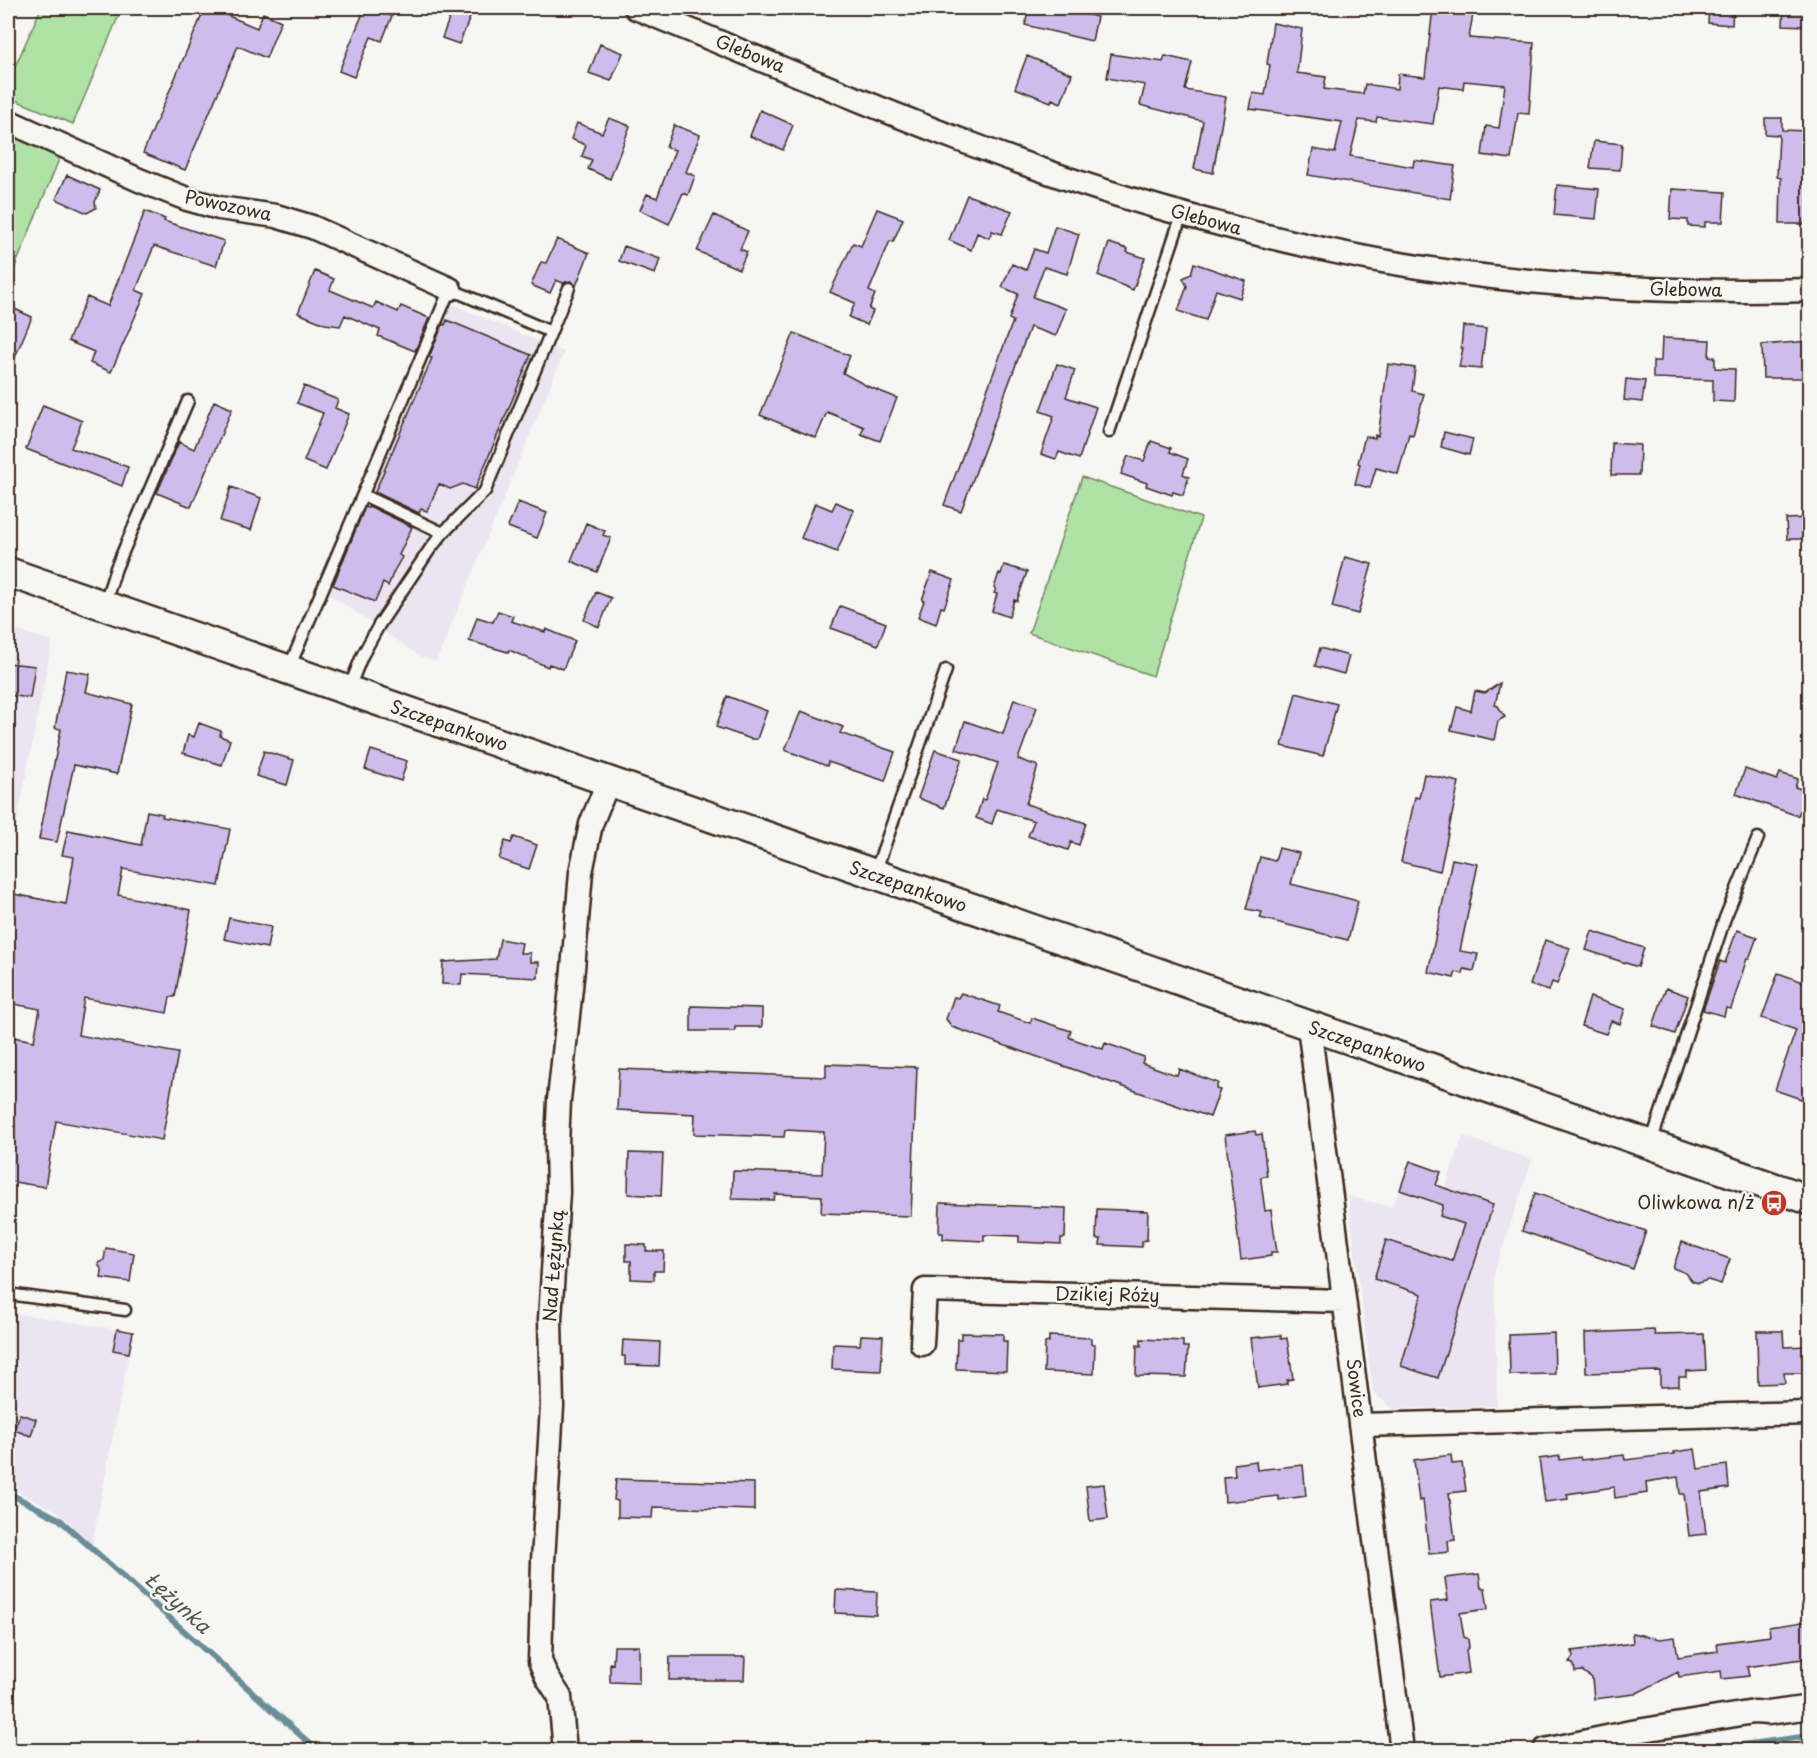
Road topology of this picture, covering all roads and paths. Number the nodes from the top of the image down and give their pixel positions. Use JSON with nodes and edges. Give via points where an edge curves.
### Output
{"nodes":[{"id":1,"x":636,"y":8,"type":"edge"},
{"id":2,"x":8,"y":121,"type":"edge"},
{"id":3,"x":1182,"y":214,"type":"junction"},
{"id":4,"x":569,"y":288,"type":"dead end"},
{"id":5,"x":450,"y":289,"type":"junction"},
{"id":6,"x":1809,"y":290,"type":"edge"},
{"id":7,"x":551,"y":332,"type":"junction"},
{"id":8,"x":188,"y":401,"type":"dead end"},
{"id":9,"x":1109,"y":432,"type":"dead end"},
{"id":10,"x":363,"y":495,"type":"junction"},
{"id":11,"x":443,"y":533,"type":"junction"},
{"id":12,"x":8,"y":572,"type":"edge"},
{"id":13,"x":104,"y":606,"type":"junction"},
{"id":14,"x":288,"y":670,"type":"junction"},
{"id":15,"x":946,"y":670,"type":"dead end"},
{"id":16,"x":348,"y":691,"type":"junction"},
{"id":17,"x":608,"y":782,"type":"junction"},
{"id":18,"x":1758,"y":838,"type":"dead end"},
{"id":19,"x":874,"y":875,"type":"junction"},
{"id":20,"x":1309,"y":1026,"type":"junction"},
{"id":21,"x":1650,"y":1145,"type":"junction"},
{"id":22,"x":1809,"y":1200,"type":"edge"},
{"id":23,"x":8,"y":1294,"type":"edge"},
{"id":24,"x":1344,"y":1301,"type":"junction"},
{"id":25,"x":125,"y":1310,"type":"dead end"},
{"id":26,"x":922,"y":1344,"type":"dead end"},
{"id":27,"x":1809,"y":1413,"type":"edge"},
{"id":28,"x":1360,"y":1425,"type":"junction"},
{"id":29,"x":1809,"y":1707,"type":"edge"},
{"id":30,"x":565,"y":1750,"type":"edge"},
{"id":31,"x":1402,"y":1750,"type":"edge"},
{"id":32,"x":1545,"y":1750,"type":"edge"}],
"edges":[{"from":1,"to":3,"type":"street","name":"Glebowa","via":[[976,145]]},
{"from":2,"to":5,"type":"street","name":"Powozowa","via":[[187,199],[312,227]]},
{"from":3,"to":6,"type":"street","name":"Glebowa","via":[[1326,250],[1475,275],[1658,290]]},
{"from":3,"to":9,"type":"lane"},
{"from":4,"to":7,"type":"lane"},
{"from":5,"to":7,"type":"lane"},
{"from":5,"to":10,"type":"lane"},
{"from":7,"to":11,"type":"lane","via":[[485,491]]},
{"from":8,"to":13,"type":"lane","via":[[116,568]]},
{"from":10,"to":11,"type":"lane"},
{"from":10,"to":14,"type":"lane"},
{"from":11,"to":16,"type":"lane","via":[[380,625]]},
{"from":12,"to":13,"type":"street","name":"Szczepankowo"},
{"from":13,"to":14,"type":"street","name":"Szczepankowo"},
{"from":14,"to":16,"type":"street","name":"Szczepankowo"},
{"from":15,"to":19,"type":"lane"},
{"from":16,"to":17,"type":"street","name":"Szczepankowo"},
{"from":17,"to":19,"type":"street","name":"Szczepankowo"},
{"from":17,"to":30,"type":"street","name":"Nad Łężynką","via":[[591,824],[581,872],[557,1144],[550,1319],[552,1416],[540,1661],[560,1697]]},
{"from":18,"to":21,"type":"lane","via":[[1725,918]]},
{"from":19,"to":20,"type":"street","name":"Szczepankowo"},
{"from":20,"to":21,"type":"street","name":"Szczepankowo"},
{"from":20,"to":24,"type":"street","name":"Sowice"},
{"from":21,"to":22,"type":"street","name":"Szczepankowo"},
{"from":23,"to":25,"type":"lane"},
{"from":24,"to":26,"type":"street","name":"Dzikiej Róży","via":[[925,1290]]},
{"from":24,"to":28,"type":"street","name":"Sowice"},
{"from":27,"to":28,"type":"street"},
{"from":28,"to":31,"type":"street","name":"Sowice"},
{"from":29,"to":32,"type":"street","via":[[1631,1732]]}]}
